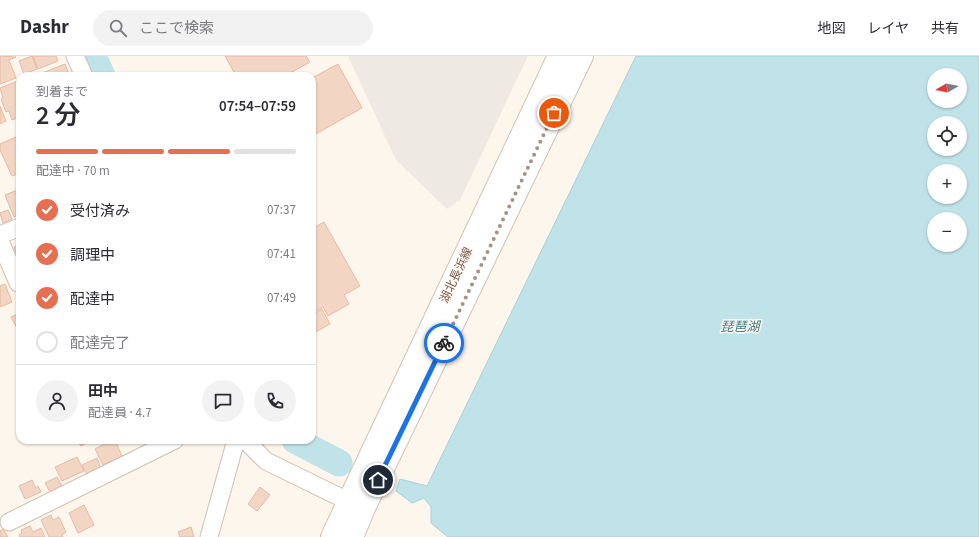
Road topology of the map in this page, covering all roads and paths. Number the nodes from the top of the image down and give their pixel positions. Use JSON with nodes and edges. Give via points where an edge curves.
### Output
{"nodes":[{"id":1,"x":75,"y":56,"type":"edge"},
{"id":2,"x":559,"y":56,"type":"edge"},
{"id":3,"x":582,"y":56,"type":"edge"},
{"id":4,"x":82,"y":72,"type":"edge"},
{"id":5,"x":16,"y":229,"type":"edge"},
{"id":6,"x":0,"y":235,"type":"edge"},
{"id":7,"x":0,"y":241,"type":"edge"},
{"id":8,"x":16,"y":278,"type":"edge"},
{"id":9,"x":167,"y":444,"type":"edge"},
{"id":10,"x":235,"y":444,"type":"edge"},
{"id":11,"x":249,"y":444,"type":"edge"},
{"id":12,"x":356,"y":505,"type":"junction"},
{"id":13,"x":9,"y":522,"type":"dead end"},
{"id":14,"x":209,"y":537,"type":"edge"},
{"id":15,"x":332,"y":537,"type":"edge"},
{"id":16,"x":352,"y":537,"type":"edge"}],
"edges":[{"from":1,"to":4,"type":"street"},
{"from":2,"to":12,"type":"main road","name":"湖北長浜線"},
{"from":3,"to":12,"type":"main road","name":"湖北長浜線"},
{"from":5,"to":6,"type":"street"},
{"from":7,"to":8,"type":"street"},
{"from":9,"to":13,"type":"street"},
{"from":10,"to":14,"type":"street"},
{"from":11,"to":12,"type":"street","via":[[266,461]]},
{"from":12,"to":15,"type":"main road","name":"湖北長浜線"},
{"from":12,"to":16,"type":"main road","name":"湖北長浜線"}]}
